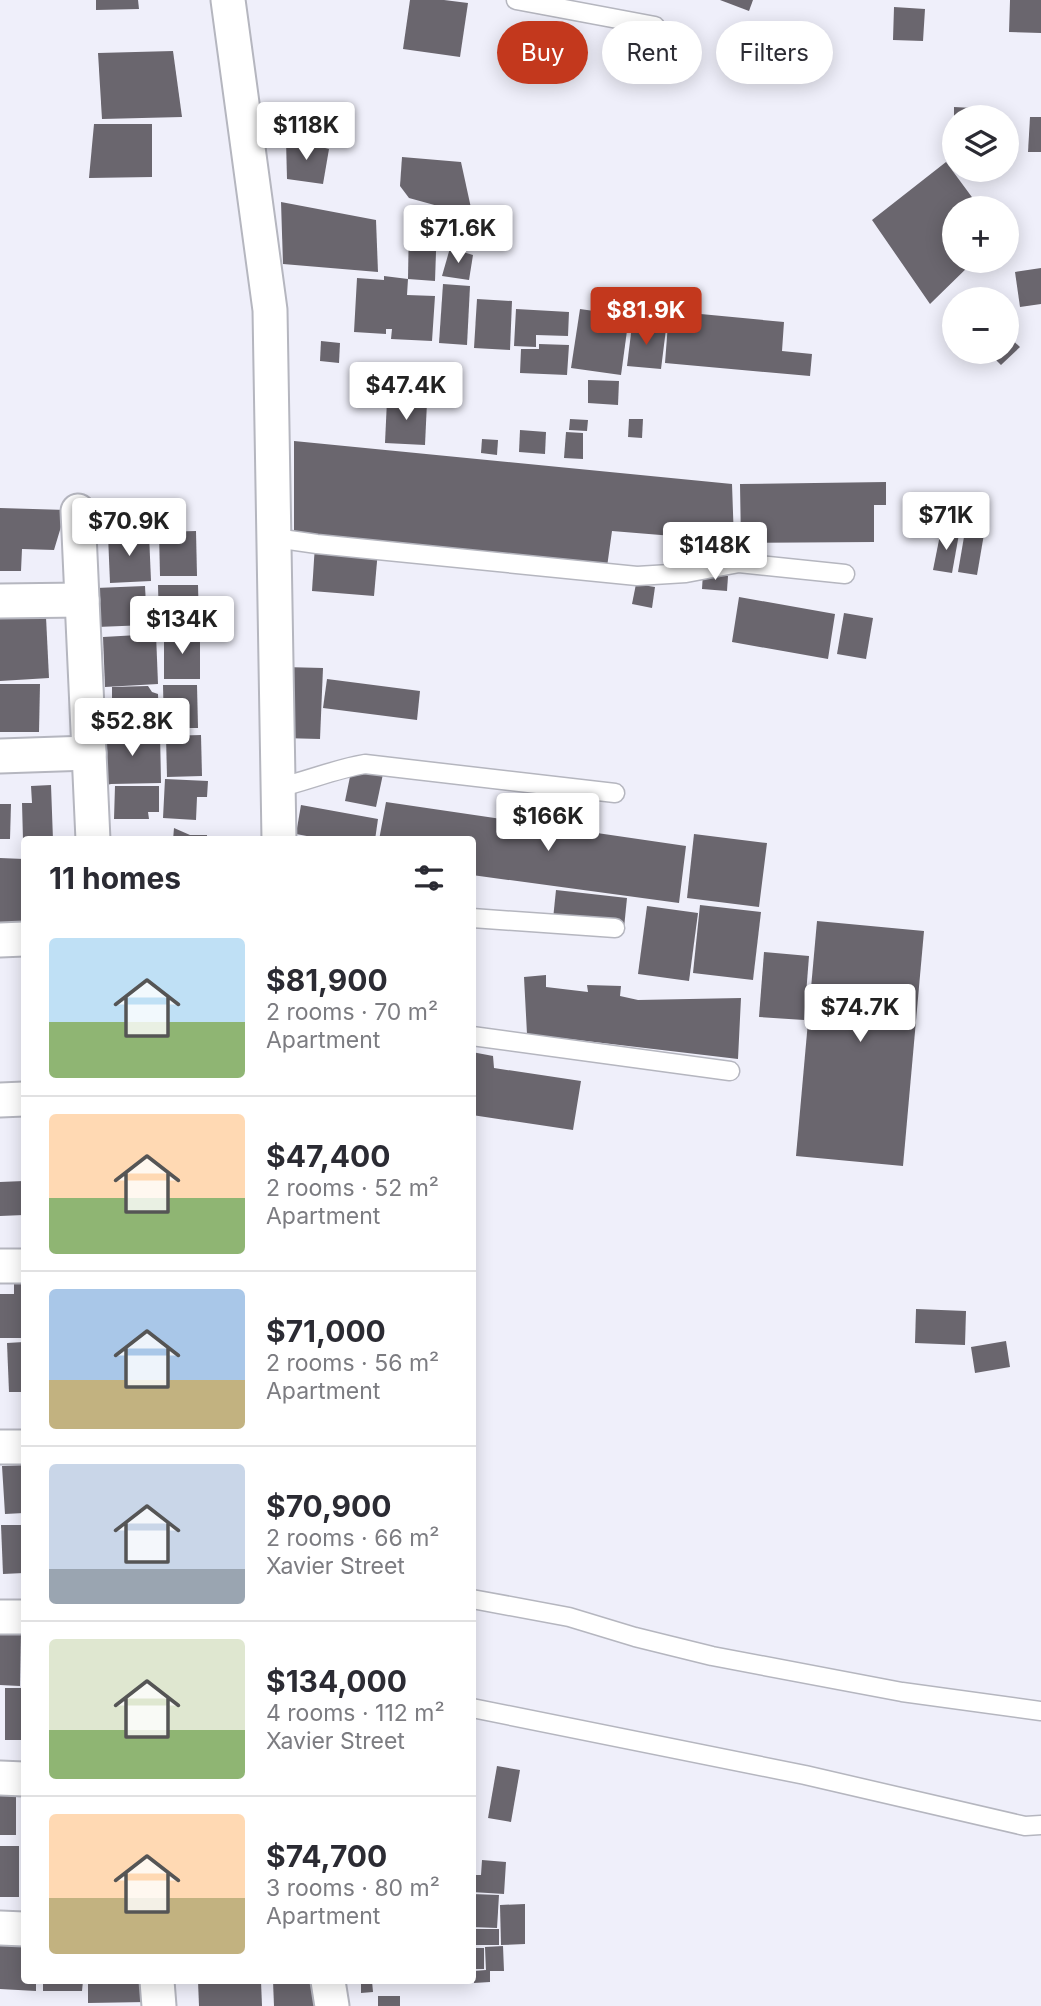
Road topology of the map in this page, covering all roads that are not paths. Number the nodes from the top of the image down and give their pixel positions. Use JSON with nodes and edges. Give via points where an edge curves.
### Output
{"nodes":[{"id":1,"x":228,"y":0,"type":"edge"},
{"id":2,"x":516,"y":0,"type":"edge"},
{"id":3,"x":628,"y":21,"type":"edge"},
{"id":4,"x":78,"y":511,"type":"dead end"},
{"id":5,"x":275,"y":538,"type":"junction"},
{"id":6,"x":845,"y":574,"type":"dead end"},
{"id":7,"x":82,"y":600,"type":"junction"},
{"id":8,"x":0,"y":601,"type":"edge"},
{"id":9,"x":89,"y":753,"type":"junction"},
{"id":10,"x":0,"y":756,"type":"edge"},
{"id":11,"x":277,"y":788,"type":"junction"},
{"id":12,"x":615,"y":793,"type":"dead end"},
{"id":13,"x":93,"y":836,"type":"edge"},
{"id":14,"x":279,"y":836,"type":"edge"},
{"id":15,"x":476,"y":918,"type":"edge"},
{"id":16,"x":615,"y":928,"type":"dead end"},
{"id":17,"x":21,"y":939,"type":"edge"},
{"id":18,"x":0,"y":940,"type":"edge"},
{"id":19,"x":476,"y":1037,"type":"edge"},
{"id":20,"x":730,"y":1071,"type":"dead end"},
{"id":21,"x":0,"y":1100,"type":"edge"},
{"id":22,"x":21,"y":1100,"type":"edge"},
{"id":23,"x":0,"y":1266,"type":"edge"},
{"id":24,"x":21,"y":1266,"type":"edge"},
{"id":25,"x":0,"y":1447,"type":"edge"},
{"id":26,"x":21,"y":1447,"type":"edge"},
{"id":27,"x":476,"y":1600,"type":"edge"},
{"id":28,"x":0,"y":1617,"type":"edge"},
{"id":29,"x":21,"y":1618,"type":"edge"},
{"id":30,"x":476,"y":1709,"type":"edge"},
{"id":31,"x":1041,"y":1711,"type":"edge"},
{"id":32,"x":0,"y":1778,"type":"edge"},
{"id":33,"x":21,"y":1779,"type":"edge"},
{"id":34,"x":1041,"y":1825,"type":"edge"},
{"id":35,"x":0,"y":1928,"type":"edge"},
{"id":36,"x":21,"y":1929,"type":"edge"},
{"id":37,"x":157,"y":1984,"type":"edge"},
{"id":38,"x":328,"y":1984,"type":"edge"},
{"id":39,"x":159,"y":2006,"type":"edge"},
{"id":40,"x":332,"y":2006,"type":"edge"}],
"edges":[{"from":1,"to":5,"type":"street","via":[[270,310]]},
{"from":2,"to":3,"type":"lane"},
{"from":4,"to":7,"type":"street"},
{"from":5,"to":6,"type":"lane","via":[[638,576],[739,563]]},
{"from":5,"to":11,"type":"street"},
{"from":7,"to":8,"type":"street"},
{"from":7,"to":9,"type":"street"},
{"from":9,"to":10,"type":"street"},
{"from":9,"to":13,"type":"street"},
{"from":11,"to":12,"type":"lane","via":[[365,764]]},
{"from":11,"to":14,"type":"street"},
{"from":15,"to":16,"type":"lane"},
{"from":17,"to":18,"type":"street"},
{"from":19,"to":20,"type":"lane"},
{"from":21,"to":22,"type":"street"},
{"from":23,"to":24,"type":"street"},
{"from":25,"to":26,"type":"street"},
{"from":27,"to":31,"type":"lane","via":[[569,1616],[712,1656],[902,1692]]},
{"from":28,"to":29,"type":"street"},
{"from":30,"to":34,"type":"lane","via":[[805,1775],[1025,1826]]},
{"from":32,"to":33,"type":"street"},
{"from":35,"to":36,"type":"street"},
{"from":37,"to":39,"type":"street"},
{"from":38,"to":40,"type":"street"}]}
